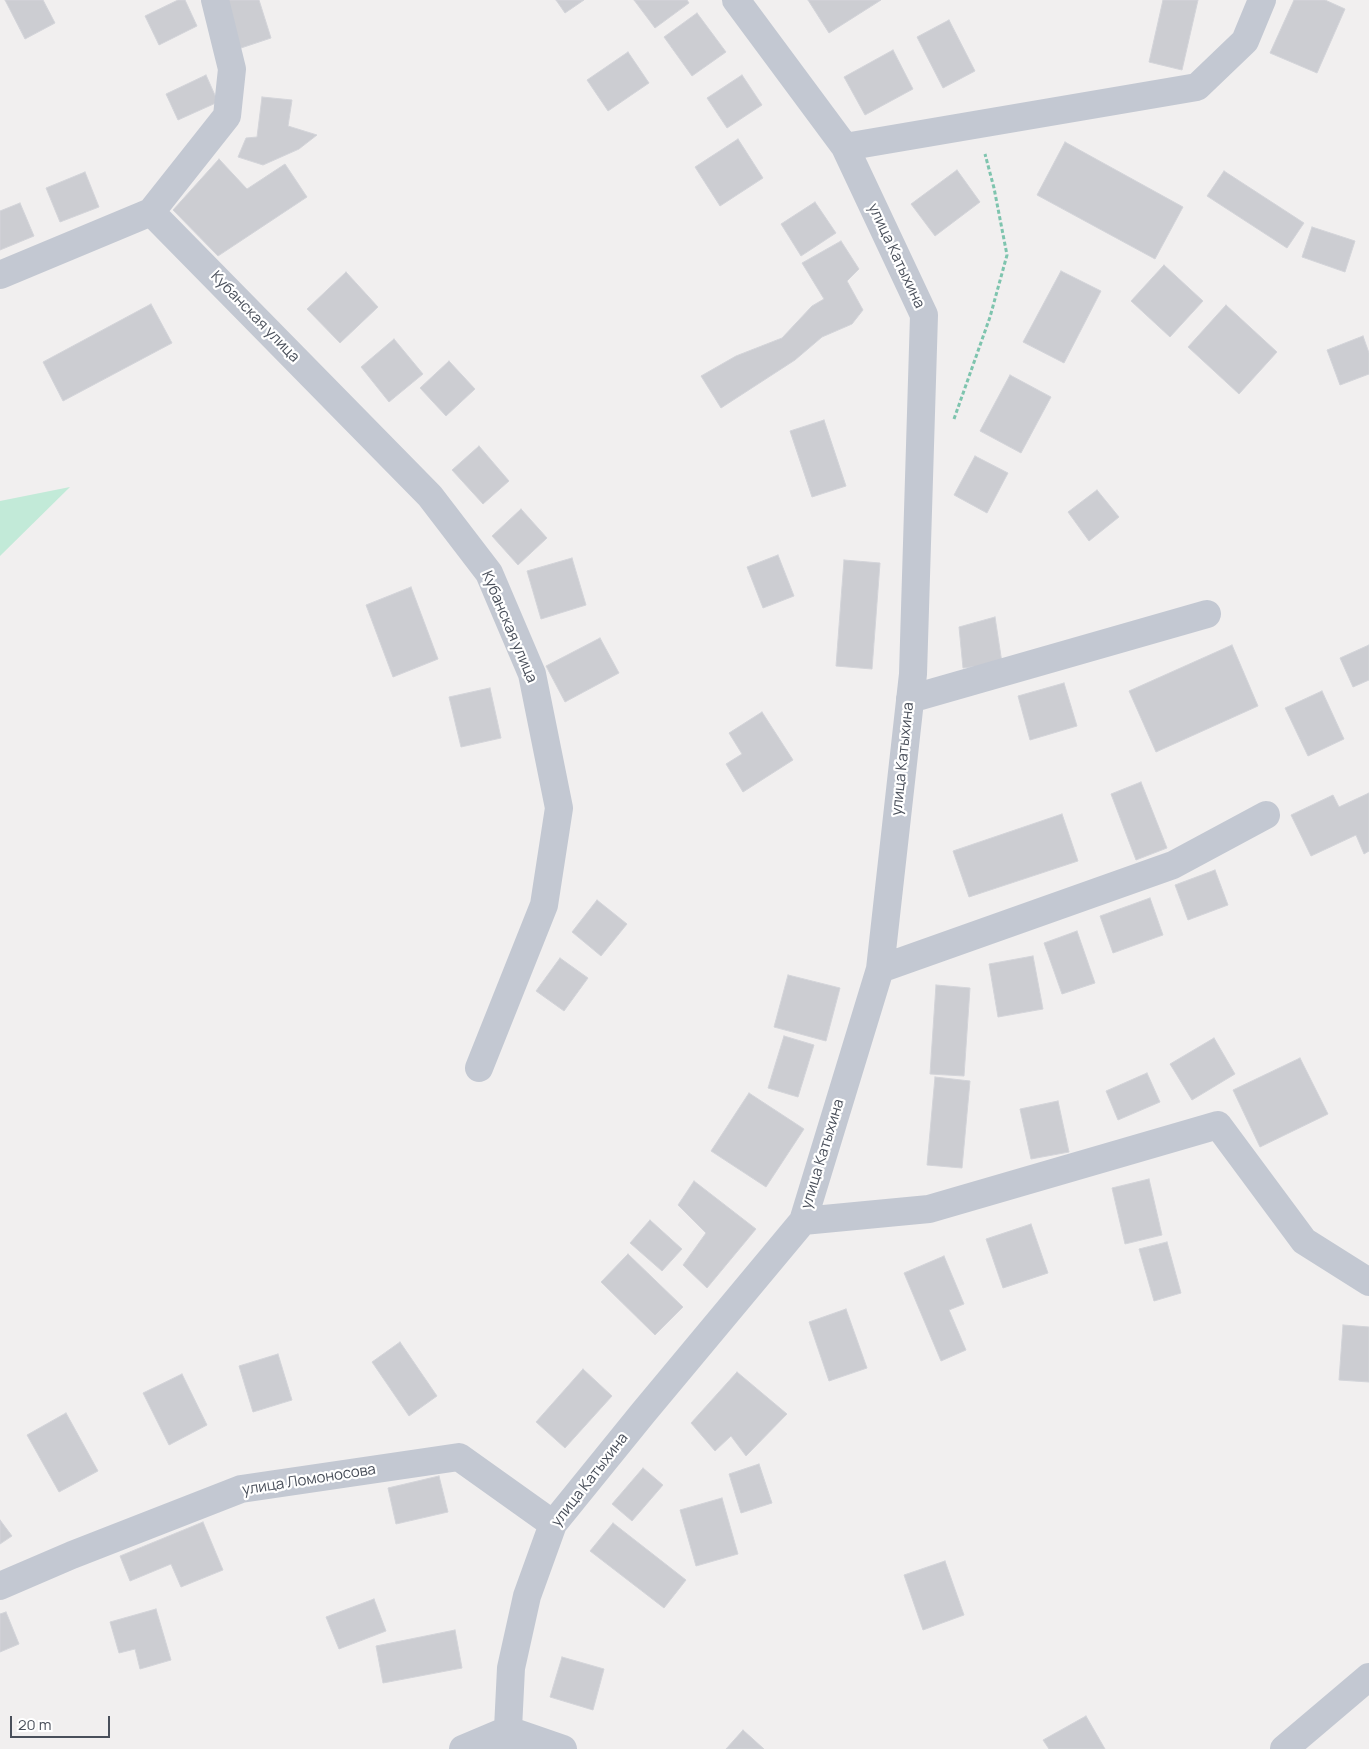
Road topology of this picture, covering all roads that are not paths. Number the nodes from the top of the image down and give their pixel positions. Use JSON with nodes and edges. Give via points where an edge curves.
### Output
{"nodes":[{"id":1,"x":215,"y":0,"type":"edge"},
{"id":2,"x":736,"y":0,"type":"edge"},
{"id":3,"x":1262,"y":0,"type":"edge"},
{"id":4,"x":844,"y":147,"type":"junction"},
{"id":5,"x":151,"y":212,"type":"junction"},
{"id":6,"x":0,"y":275,"type":"edge"},
{"id":7,"x":1207,"y":614,"type":"dead end"},
{"id":8,"x":910,"y":699,"type":"junction"},
{"id":9,"x":1266,"y":815,"type":"dead end"},
{"id":10,"x":880,"y":969,"type":"junction"},
{"id":11,"x":479,"y":1068,"type":"dead end"},
{"id":12,"x":803,"y":1221,"type":"junction"},
{"id":13,"x":1369,"y":1282,"type":"edge"},
{"id":14,"x":553,"y":1524,"type":"junction"},
{"id":15,"x":0,"y":1586,"type":"edge"},
{"id":16,"x":1369,"y":1677,"type":"edge"},
{"id":17,"x":507,"y":1740,"type":"edge"},
{"id":18,"x":463,"y":1749,"type":"edge"},
{"id":19,"x":563,"y":1749,"type":"edge"},
{"id":20,"x":1284,"y":1749,"type":"edge"}],
"edges":[{"from":1,"to":5,"type":"street","via":[[232,69],[227,116]]},
{"from":2,"to":4,"type":"street","name":"улица Катыхина"},
{"from":3,"to":4,"type":"street","via":[[1245,41],[1197,87]]},
{"from":4,"to":8,"type":"street","name":"улица Катыхина","via":[[924,315],[914,664]]},
{"from":5,"to":6,"type":"street"},
{"from":5,"to":11,"type":"street","name":"Кубанская улица","via":[[430,496],[489,573],[532,674],[559,808],[544,905]]},
{"from":7,"to":8,"type":"street"},
{"from":8,"to":10,"type":"street","name":"улица Катыхина"},
{"from":9,"to":10,"type":"street","via":[[1172,865]]},
{"from":10,"to":12,"type":"street","name":"улица Катыхина"},
{"from":12,"to":13,"type":"street","via":[[929,1209],[1218,1125],[1304,1241]]},
{"from":12,"to":14,"type":"street","name":"улица Катыхина"},
{"from":14,"to":15,"type":"street","name":"улица Ломоносова","via":[[460,1457],[241,1489]]},
{"from":14,"to":17,"type":"street","name":"улица Катыхина","via":[[527,1596],[511,1668]]},
{"from":16,"to":20,"type":"street"},
{"from":17,"to":18,"type":"street"},
{"from":17,"to":19,"type":"street"}]}
